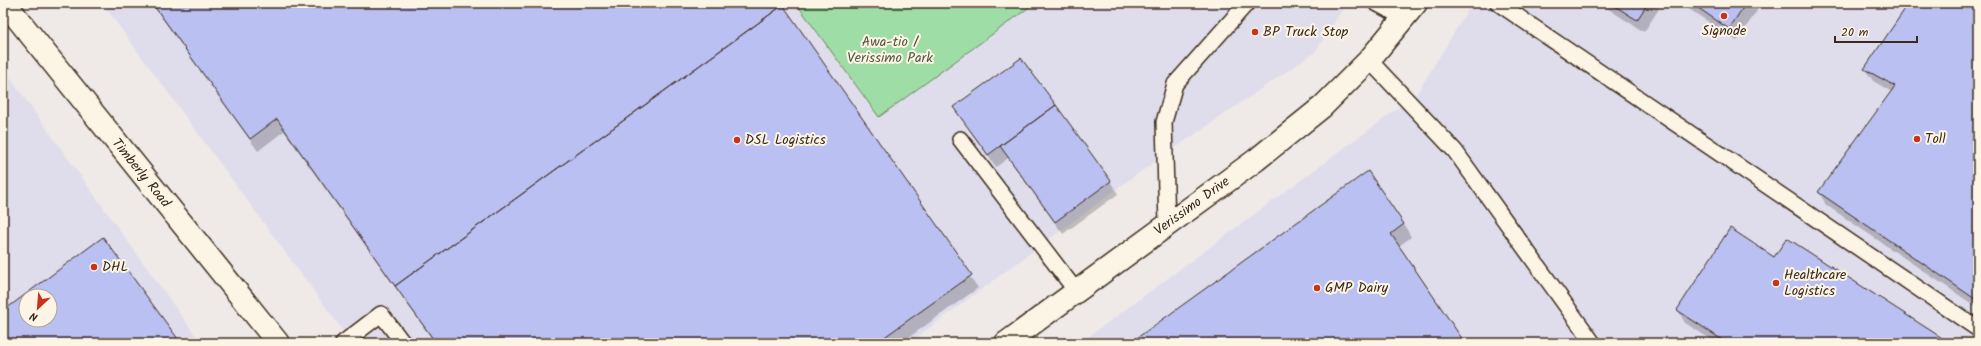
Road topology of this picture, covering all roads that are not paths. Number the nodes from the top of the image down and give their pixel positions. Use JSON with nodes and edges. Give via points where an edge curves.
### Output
{"nodes":[{"id":1,"x":5,"y":3,"type":"edge"},
{"id":2,"x":1247,"y":3,"type":"edge"},
{"id":3,"x":1498,"y":3,"type":"edge"},
{"id":4,"x":1398,"y":8,"type":"edge"},
{"id":5,"x":1369,"y":60,"type":"junction"},
{"id":6,"x":960,"y":139,"type":"dead end"},
{"id":7,"x":1167,"y":224,"type":"junction"},
{"id":8,"x":1076,"y":291,"type":"junction"},
{"id":9,"x":1978,"y":329,"type":"edge"},
{"id":10,"x":278,"y":343,"type":"edge"},
{"id":11,"x":343,"y":343,"type":"edge"},
{"id":12,"x":403,"y":343,"type":"edge"},
{"id":13,"x":1006,"y":343,"type":"edge"},
{"id":14,"x":1593,"y":343,"type":"edge"}],
"edges":[{"from":1,"to":10,"type":"street","name":"Timberly Road"},
{"from":2,"to":7,"type":"lane","via":[[1175,84],[1164,122]]},
{"from":3,"to":9,"type":"lane"},
{"from":4,"to":5,"type":"street","name":"Verissimo Drive"},
{"from":5,"to":7,"type":"street","name":"Verissimo Drive","via":[[1316,112],[1256,160]]},
{"from":5,"to":14,"type":"lane","via":[[1455,150]]},
{"from":6,"to":8,"type":"lane"},
{"from":7,"to":8,"type":"street","name":"Verissimo Drive"},
{"from":8,"to":13,"type":"street","name":"Verissimo Drive"},
{"from":11,"to":12,"type":"lane","via":[[381,314]]}]}
